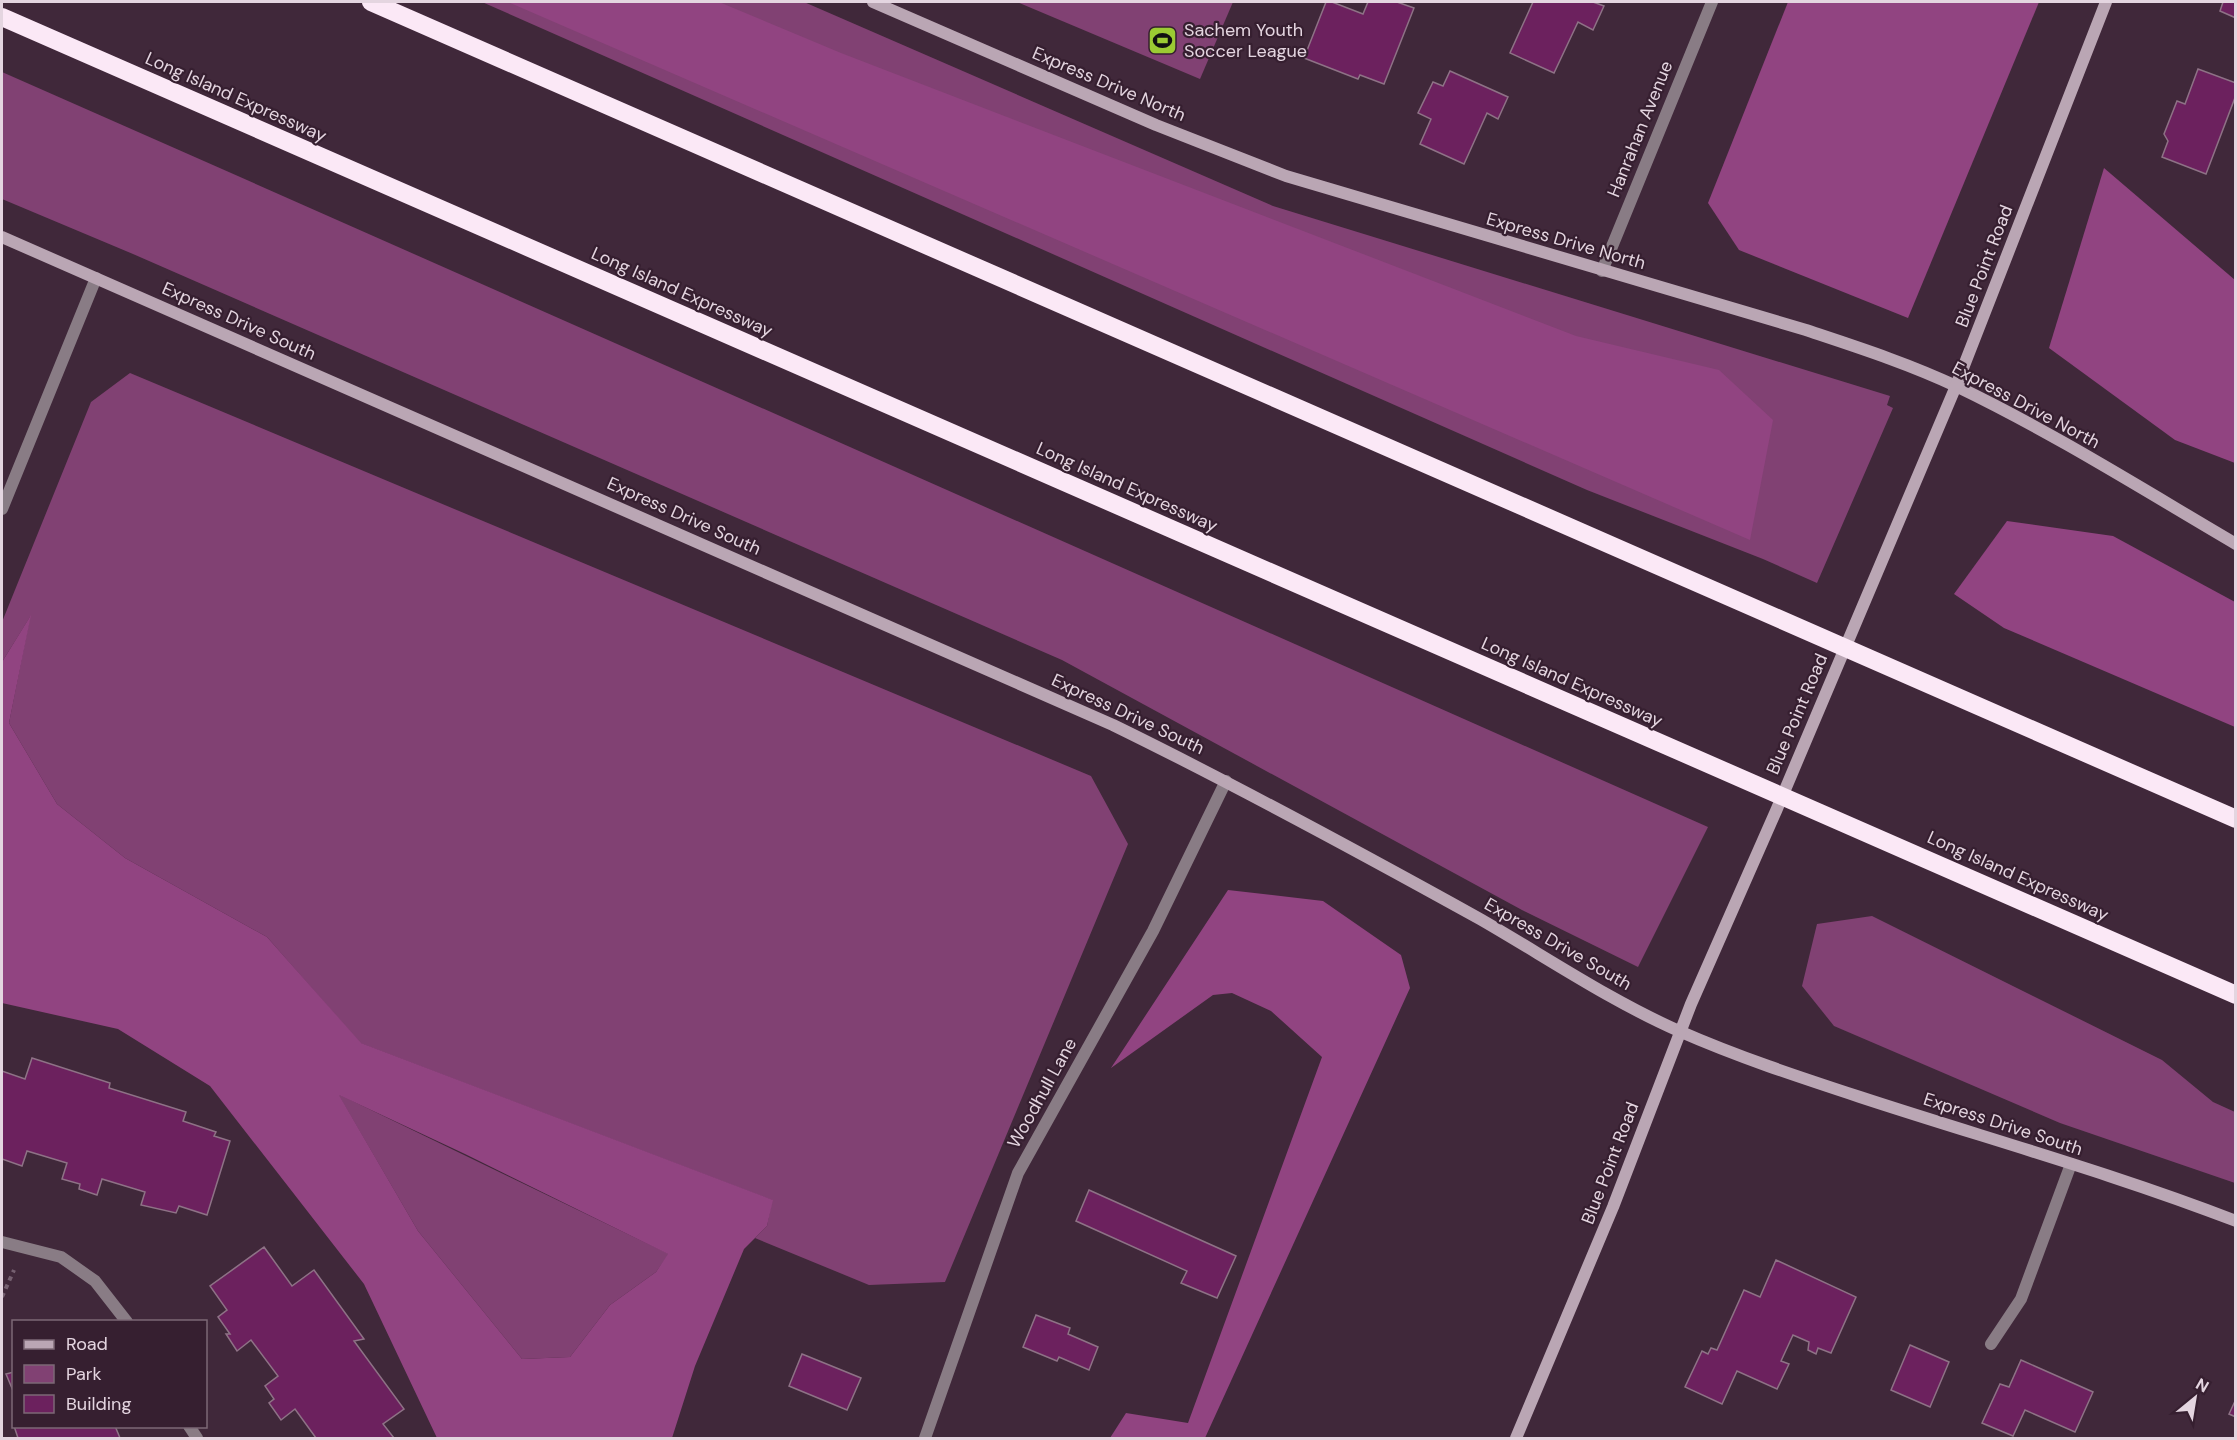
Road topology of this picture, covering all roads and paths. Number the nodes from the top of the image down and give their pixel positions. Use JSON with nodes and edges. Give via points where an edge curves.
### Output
{"nodes":[{"id":1,"x":371,"y":2,"type":"edge"},
{"id":2,"x":873,"y":2,"type":"edge"},
{"id":3,"x":1712,"y":2,"type":"edge"},
{"id":4,"x":2106,"y":2,"type":"edge"},
{"id":5,"x":2,"y":17,"type":"edge"},
{"id":6,"x":2,"y":237,"type":"edge"},
{"id":7,"x":1602,"y":271,"type":"junction"},
{"id":8,"x":96,"y":278,"type":"junction"},
{"id":9,"x":1956,"y":386,"type":"junction"},
{"id":10,"x":2,"y":509,"type":"edge"},
{"id":11,"x":2235,"y":544,"type":"edge"},
{"id":12,"x":1226,"y":781,"type":"junction"},
{"id":13,"x":2235,"y":819,"type":"edge"},
{"id":14,"x":2235,"y":994,"type":"edge"},
{"id":15,"x":1680,"y":1032,"type":"junction"},
{"id":16,"x":2072,"y":1164,"type":"junction"},
{"id":17,"x":2235,"y":1221,"type":"edge"},
{"id":18,"x":2,"y":1242,"type":"edge"},
{"id":19,"x":126,"y":1320,"type":"edge"},
{"id":20,"x":1991,"y":1344,"type":"dead end"},
{"id":21,"x":925,"y":1438,"type":"edge"},
{"id":22,"x":1516,"y":1438,"type":"edge"}],
"edges":[{"from":1,"to":13,"type":"highway"},
{"from":2,"to":7,"type":"main road","name":"Express Drive North","via":[[1286,176]]},
{"from":3,"to":7,"type":"street","name":"Hanrahan Avenue"},
{"from":4,"to":9,"type":"main road","name":"Blue Point Road"},
{"from":5,"to":14,"type":"highway","name":"Long Island Expressway"},
{"from":6,"to":8,"type":"main road","name":"Express Drive South"},
{"from":7,"to":9,"type":"main road","name":"Express Drive North","via":[[1806,330],[1888,357]]},
{"from":8,"to":10,"type":"street"},
{"from":8,"to":12,"type":"main road","name":"Express Drive South","via":[[997,673]]},
{"from":9,"to":11,"type":"main road","name":"Express Drive North","via":[[2041,430]]},
{"from":9,"to":15,"type":"main road","name":"Blue Point Road"},
{"from":12,"to":15,"type":"main road","name":"Express Drive South"},
{"from":12,"to":21,"type":"street","name":"Woodhull Lane","via":[[1153,931],[1018,1173]]},
{"from":15,"to":16,"type":"main road","name":"Express Drive South","via":[[1747,1060]]},
{"from":15,"to":22,"type":"main road","name":"Blue Point Road","via":[[1613,1207]]},
{"from":16,"to":17,"type":"main road","name":"Express Drive South"},
{"from":16,"to":20,"type":"street","via":[[2021,1299]]},
{"from":18,"to":19,"type":"street","via":[[61,1257],[95,1281]]}]}
